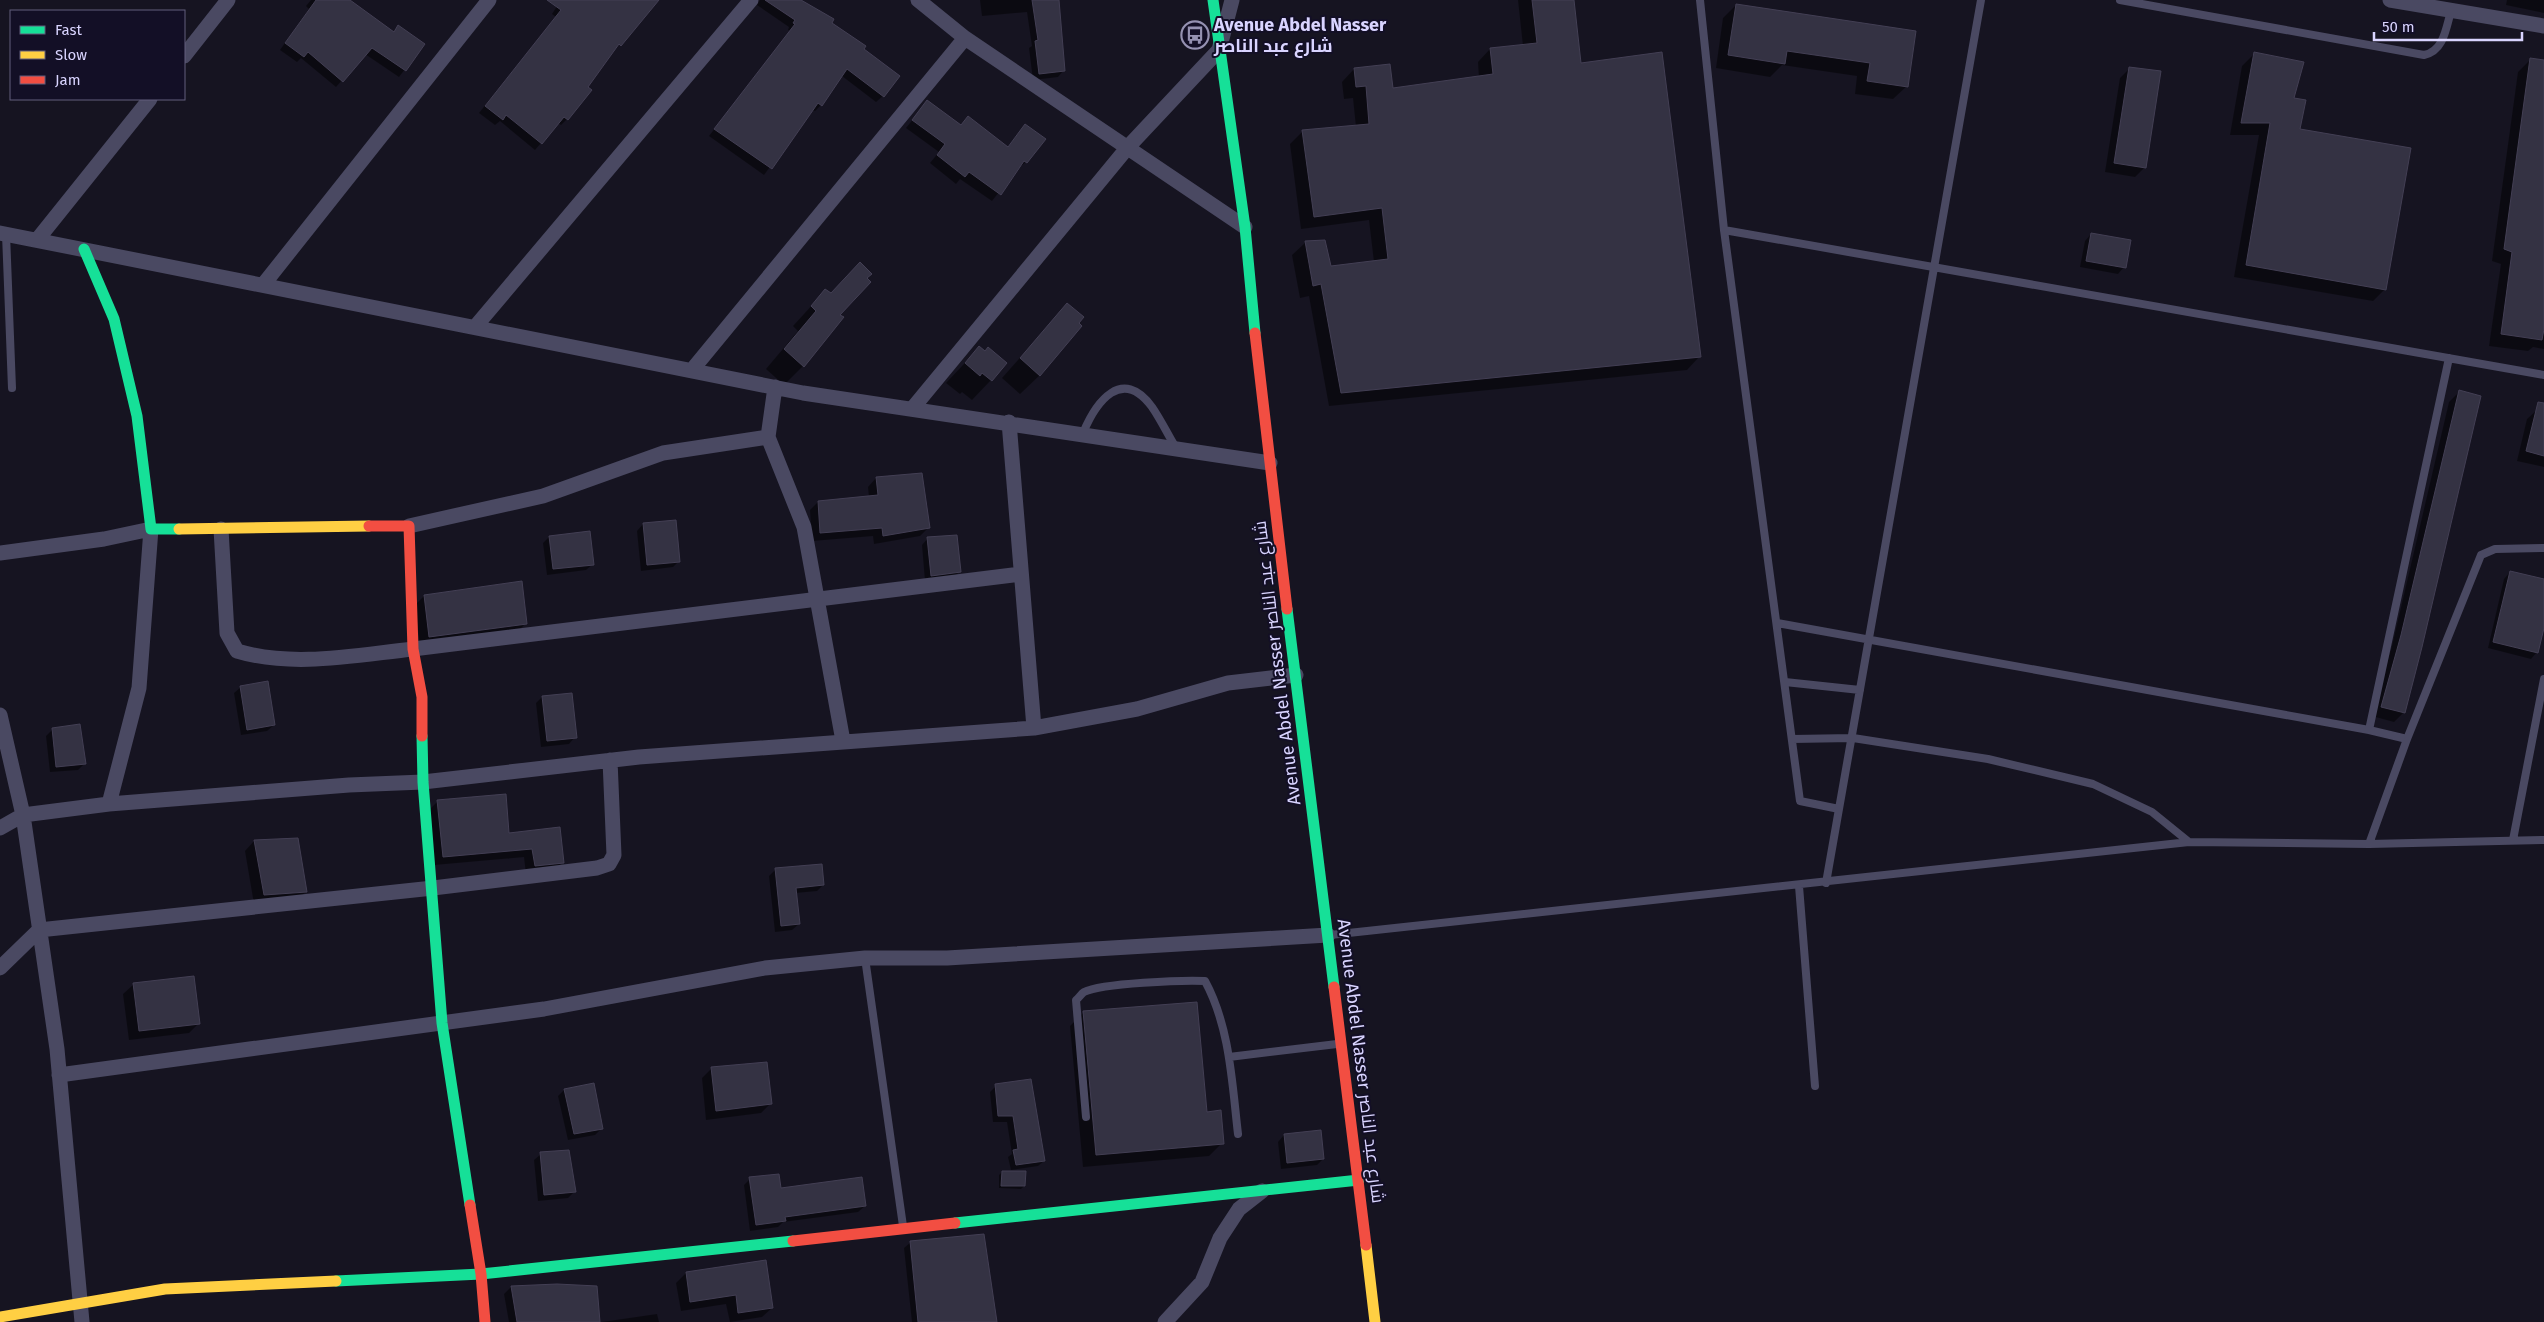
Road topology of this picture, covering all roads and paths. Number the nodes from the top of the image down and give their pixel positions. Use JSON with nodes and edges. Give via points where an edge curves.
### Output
{"nodes":[{"id":1,"x":228,"y":0,"type":"edge"},
{"id":2,"x":751,"y":0,"type":"edge"},
{"id":3,"x":918,"y":0,"type":"edge"},
{"id":4,"x":1213,"y":0,"type":"edge"},
{"id":5,"x":1232,"y":0,"type":"edge"},
{"id":6,"x":1700,"y":0,"type":"edge"},
{"id":7,"x":1981,"y":0,"type":"edge"},
{"id":8,"x":2120,"y":0,"type":"edge"},
{"id":9,"x":2390,"y":0,"type":"edge"},
{"id":10,"x":480,"y":3,"type":"edge"},
{"id":11,"x":929,"y":5,"type":"edge"},
{"id":12,"x":2452,"y":10,"type":"junction"},
{"id":13,"x":2544,"y":26,"type":"edge"},
{"id":14,"x":966,"y":38,"type":"junction"},
{"id":15,"x":1219,"y":50,"type":"junction"},
{"id":16,"x":185,"y":55,"type":"edge"},
{"id":17,"x":149,"y":100,"type":"edge"},
{"id":18,"x":1128,"y":148,"type":"junction"},
{"id":19,"x":1245,"y":227,"type":"junction"},
{"id":20,"x":1724,"y":230,"type":"junction"},
{"id":21,"x":3,"y":234,"type":"edge"},
{"id":22,"x":37,"y":240,"type":"junction"},
{"id":23,"x":84,"y":249,"type":"junction"},
{"id":24,"x":1935,"y":268,"type":"junction"},
{"id":25,"x":263,"y":285,"type":"junction"},
{"id":26,"x":475,"y":327,"type":"junction"},
{"id":27,"x":2450,"y":358,"type":"junction"},
{"id":28,"x":692,"y":370,"type":"junction"},
{"id":29,"x":2544,"y":375,"type":"edge"},
{"id":30,"x":775,"y":387,"type":"junction"},
{"id":31,"x":12,"y":388,"type":"dead end"},
{"id":32,"x":912,"y":409,"type":"junction"},
{"id":33,"x":1009,"y":422,"type":"junction"},
{"id":34,"x":1083,"y":433,"type":"junction"},
{"id":35,"x":768,"y":437,"type":"junction"},
{"id":36,"x":1176,"y":448,"type":"junction"},
{"id":37,"x":1270,"y":463,"type":"junction"},
{"id":38,"x":409,"y":526,"type":"junction"},
{"id":39,"x":151,"y":529,"type":"junction"},
{"id":40,"x":221,"y":529,"type":"junction"},
{"id":41,"x":2544,"y":548,"type":"edge"},
{"id":42,"x":0,"y":552,"type":"edge"},
{"id":43,"x":1021,"y":574,"type":"junction"},
{"id":44,"x":817,"y":599,"type":"junction"},
{"id":45,"x":1777,"y":623,"type":"junction"},
{"id":46,"x":1869,"y":640,"type":"junction"},
{"id":47,"x":413,"y":649,"type":"junction"},
{"id":48,"x":1296,"y":675,"type":"junction"},
{"id":49,"x":2544,"y":679,"type":"edge"},
{"id":50,"x":1784,"y":682,"type":"junction"},
{"id":51,"x":1860,"y":690,"type":"junction"},
{"id":52,"x":0,"y":715,"type":"edge"},
{"id":53,"x":1034,"y":728,"type":"junction"},
{"id":54,"x":2369,"y":730,"type":"junction"},
{"id":55,"x":1853,"y":738,"type":"junction"},
{"id":56,"x":1792,"y":739,"type":"junction"},
{"id":57,"x":2407,"y":739,"type":"junction"},
{"id":58,"x":843,"y":741,"type":"junction"},
{"id":59,"x":610,"y":760,"type":"junction"},
{"id":60,"x":423,"y":782,"type":"junction"},
{"id":61,"x":109,"y":804,"type":"junction"},
{"id":62,"x":1839,"y":809,"type":"junction"},
{"id":63,"x":23,"y":815,"type":"junction"},
{"id":64,"x":0,"y":828,"type":"edge"},
{"id":65,"x":2513,"y":840,"type":"junction"},
{"id":66,"x":2544,"y":840,"type":"edge"},
{"id":67,"x":2188,"y":842,"type":"junction"},
{"id":68,"x":2369,"y":844,"type":"junction"},
{"id":69,"x":1826,"y":883,"type":"junction"},
{"id":70,"x":1799,"y":886,"type":"junction"},
{"id":71,"x":433,"y":888,"type":"junction"},
{"id":72,"x":39,"y":930,"type":"junction"},
{"id":73,"x":1328,"y":935,"type":"junction"},
{"id":74,"x":866,"y":958,"type":"junction"},
{"id":75,"x":0,"y":968,"type":"edge"},
{"id":76,"x":442,"y":1023,"type":"junction"},
{"id":77,"x":1342,"y":1044,"type":"junction"},
{"id":78,"x":1229,"y":1057,"type":"junction"},
{"id":79,"x":60,"y":1075,"type":"junction"},
{"id":80,"x":1815,"y":1086,"type":"dead end"},
{"id":81,"x":1086,"y":1117,"type":"dead end"},
{"id":82,"x":1238,"y":1134,"type":"dead end"},
{"id":83,"x":1359,"y":1180,"type":"junction"},
{"id":84,"x":1263,"y":1190,"type":"junction"},
{"id":85,"x":904,"y":1228,"type":"junction"},
{"id":86,"x":481,"y":1274,"type":"junction"},
{"id":87,"x":80,"y":1302,"type":"junction"},
{"id":88,"x":0,"y":1317,"type":"edge"},
{"id":89,"x":82,"y":1322,"type":"edge"},
{"id":90,"x":485,"y":1322,"type":"edge"},
{"id":91,"x":1165,"y":1322,"type":"edge"},
{"id":92,"x":1375,"y":1322,"type":"edge"}],
"edges":[{"from":1,"to":16,"type":"street"},
{"from":2,"to":26,"type":"street"},
{"from":3,"to":11,"type":"street"},
{"from":4,"to":15,"type":"street","name":"Avenue Abdel Nasser شارع عبد الناصر"},
{"from":5,"to":15,"type":"street"},
{"from":6,"to":20,"type":"lane"},
{"from":7,"to":24,"type":"lane"},
{"from":8,"to":12,"type":"lane","via":[[2424,55],[2438,49]]},
{"from":9,"to":12,"type":"street"},
{"from":10,"to":25,"type":"street"},
{"from":11,"to":14,"type":"street"},
{"from":12,"to":13,"type":"street"},
{"from":14,"to":18,"type":"street"},
{"from":14,"to":28,"type":"street"},
{"from":15,"to":18,"type":"street"},
{"from":15,"to":19,"type":"street","name":"Avenue Abdel Nasser شارع عبد الناصر"},
{"from":17,"to":22,"type":"street"},
{"from":18,"to":19,"type":"street"},
{"from":18,"to":32,"type":"street"},
{"from":19,"to":37,"type":"street","name":"Avenue Abdel Nasser شارع عبد الناصر"},
{"from":20,"to":24,"type":"lane"},
{"from":20,"to":45,"type":"lane"},
{"from":21,"to":22,"type":"street"},
{"from":21,"to":31,"type":"lane"},
{"from":22,"to":23,"type":"street"},
{"from":23,"to":25,"type":"street"},
{"from":23,"to":39,"type":"street","via":[[114,319],[137,416]]},
{"from":24,"to":27,"type":"lane"},
{"from":24,"to":46,"type":"lane"},
{"from":25,"to":26,"type":"street"},
{"from":26,"to":28,"type":"street"},
{"from":27,"to":29,"type":"lane"},
{"from":27,"to":54,"type":"lane"},
{"from":28,"to":30,"type":"street"},
{"from":30,"to":32,"type":"street"},
{"from":30,"to":35,"type":"street"},
{"from":32,"to":33,"type":"street"},
{"from":33,"to":34,"type":"street"},
{"from":33,"to":43,"type":"street"},
{"from":34,"to":36,"type":"street"},
{"from":34,"to":36,"type":"lane","via":[[1099,402],[1115,390],[1128,390],[1140,394],[1152,407]]},
{"from":35,"to":38,"type":"street","via":[[663,452],[543,496]]},
{"from":35,"to":44,"type":"street","via":[[804,527]]},
{"from":36,"to":37,"type":"street"},
{"from":37,"to":48,"type":"street","name":"Avenue Abdel Nasser شارع عبد الناصر"},
{"from":38,"to":40,"type":"street"},
{"from":38,"to":47,"type":"street"},
{"from":39,"to":40,"type":"street"},
{"from":39,"to":42,"type":"street","via":[[104,539]]},
{"from":39,"to":61,"type":"street","via":[[139,688]]},
{"from":40,"to":47,"type":"street","via":[[227,632],[237,651],[260,658],[316,659]]},
{"from":41,"to":57,"type":"lane","via":[[2494,549],[2481,555]]},
{"from":43,"to":44,"type":"street"},
{"from":43,"to":53,"type":"street"},
{"from":44,"to":47,"type":"street"},
{"from":44,"to":58,"type":"street"},
{"from":45,"to":46,"type":"lane"},
{"from":45,"to":50,"type":"lane"},
{"from":46,"to":51,"type":"lane"},
{"from":46,"to":54,"type":"lane"},
{"from":47,"to":60,"type":"street","via":[[422,697]]},
{"from":48,"to":53,"type":"street","via":[[1228,683],[1137,709]]},
{"from":48,"to":73,"type":"street","name":"Avenue Abdel Nasser شارع عبد الناصر"},
{"from":49,"to":65,"type":"lane"},
{"from":50,"to":51,"type":"lane"},
{"from":50,"to":56,"type":"lane"},
{"from":51,"to":55,"type":"lane"},
{"from":52,"to":63,"type":"street"},
{"from":53,"to":58,"type":"street"},
{"from":54,"to":57,"type":"lane"},
{"from":55,"to":56,"type":"lane"},
{"from":55,"to":62,"type":"lane"},
{"from":55,"to":67,"type":"lane","via":[[1988,760],[2093,784],[2152,812]]},
{"from":56,"to":62,"type":"lane","via":[[1800,801]]},
{"from":57,"to":68,"type":"lane"},
{"from":58,"to":59,"type":"street"},
{"from":59,"to":60,"type":"street"},
{"from":59,"to":71,"type":"street","via":[[614,854],[609,864]]},
{"from":60,"to":61,"type":"street"},
{"from":60,"to":71,"type":"street"},
{"from":61,"to":63,"type":"street"},
{"from":62,"to":69,"type":"lane"},
{"from":63,"to":64,"type":"street"},
{"from":63,"to":72,"type":"street"},
{"from":65,"to":66,"type":"lane"},
{"from":65,"to":68,"type":"lane"},
{"from":67,"to":68,"type":"lane"},
{"from":67,"to":69,"type":"lane"},
{"from":69,"to":70,"type":"lane"},
{"from":70,"to":73,"type":"lane"},
{"from":70,"to":80,"type":"lane"},
{"from":71,"to":72,"type":"street"},
{"from":71,"to":76,"type":"street"},
{"from":72,"to":75,"type":"street"},
{"from":72,"to":79,"type":"street"},
{"from":73,"to":74,"type":"street","via":[[947,958]]},
{"from":73,"to":77,"type":"street","name":"Avenue Abdel Nasser شارع عبد الناصر"},
{"from":74,"to":76,"type":"street","via":[[765,968],[544,1009]]},
{"from":74,"to":85,"type":"lane"},
{"from":76,"to":79,"type":"street"},
{"from":76,"to":86,"type":"street"},
{"from":77,"to":78,"type":"lane"},
{"from":77,"to":83,"type":"street","name":"Avenue Abdel Nasser شارع عبد الناصر"},
{"from":78,"to":81,"type":"lane","via":[[1212,994],[1205,981],[1158,982],[1084,992],[1076,1000]]},
{"from":78,"to":82,"type":"lane"},
{"from":79,"to":87,"type":"street"},
{"from":83,"to":84,"type":"street"},
{"from":83,"to":92,"type":"street","name":"Avenue Abdel Nasser شارع عبد الناصر"},
{"from":84,"to":85,"type":"street"},
{"from":84,"to":91,"type":"street","via":[[1239,1209],[1220,1238],[1202,1282]]},
{"from":85,"to":86,"type":"street"},
{"from":86,"to":87,"type":"street","via":[[165,1290]]},
{"from":86,"to":90,"type":"street"},
{"from":87,"to":88,"type":"street"},
{"from":87,"to":89,"type":"street"}]}
